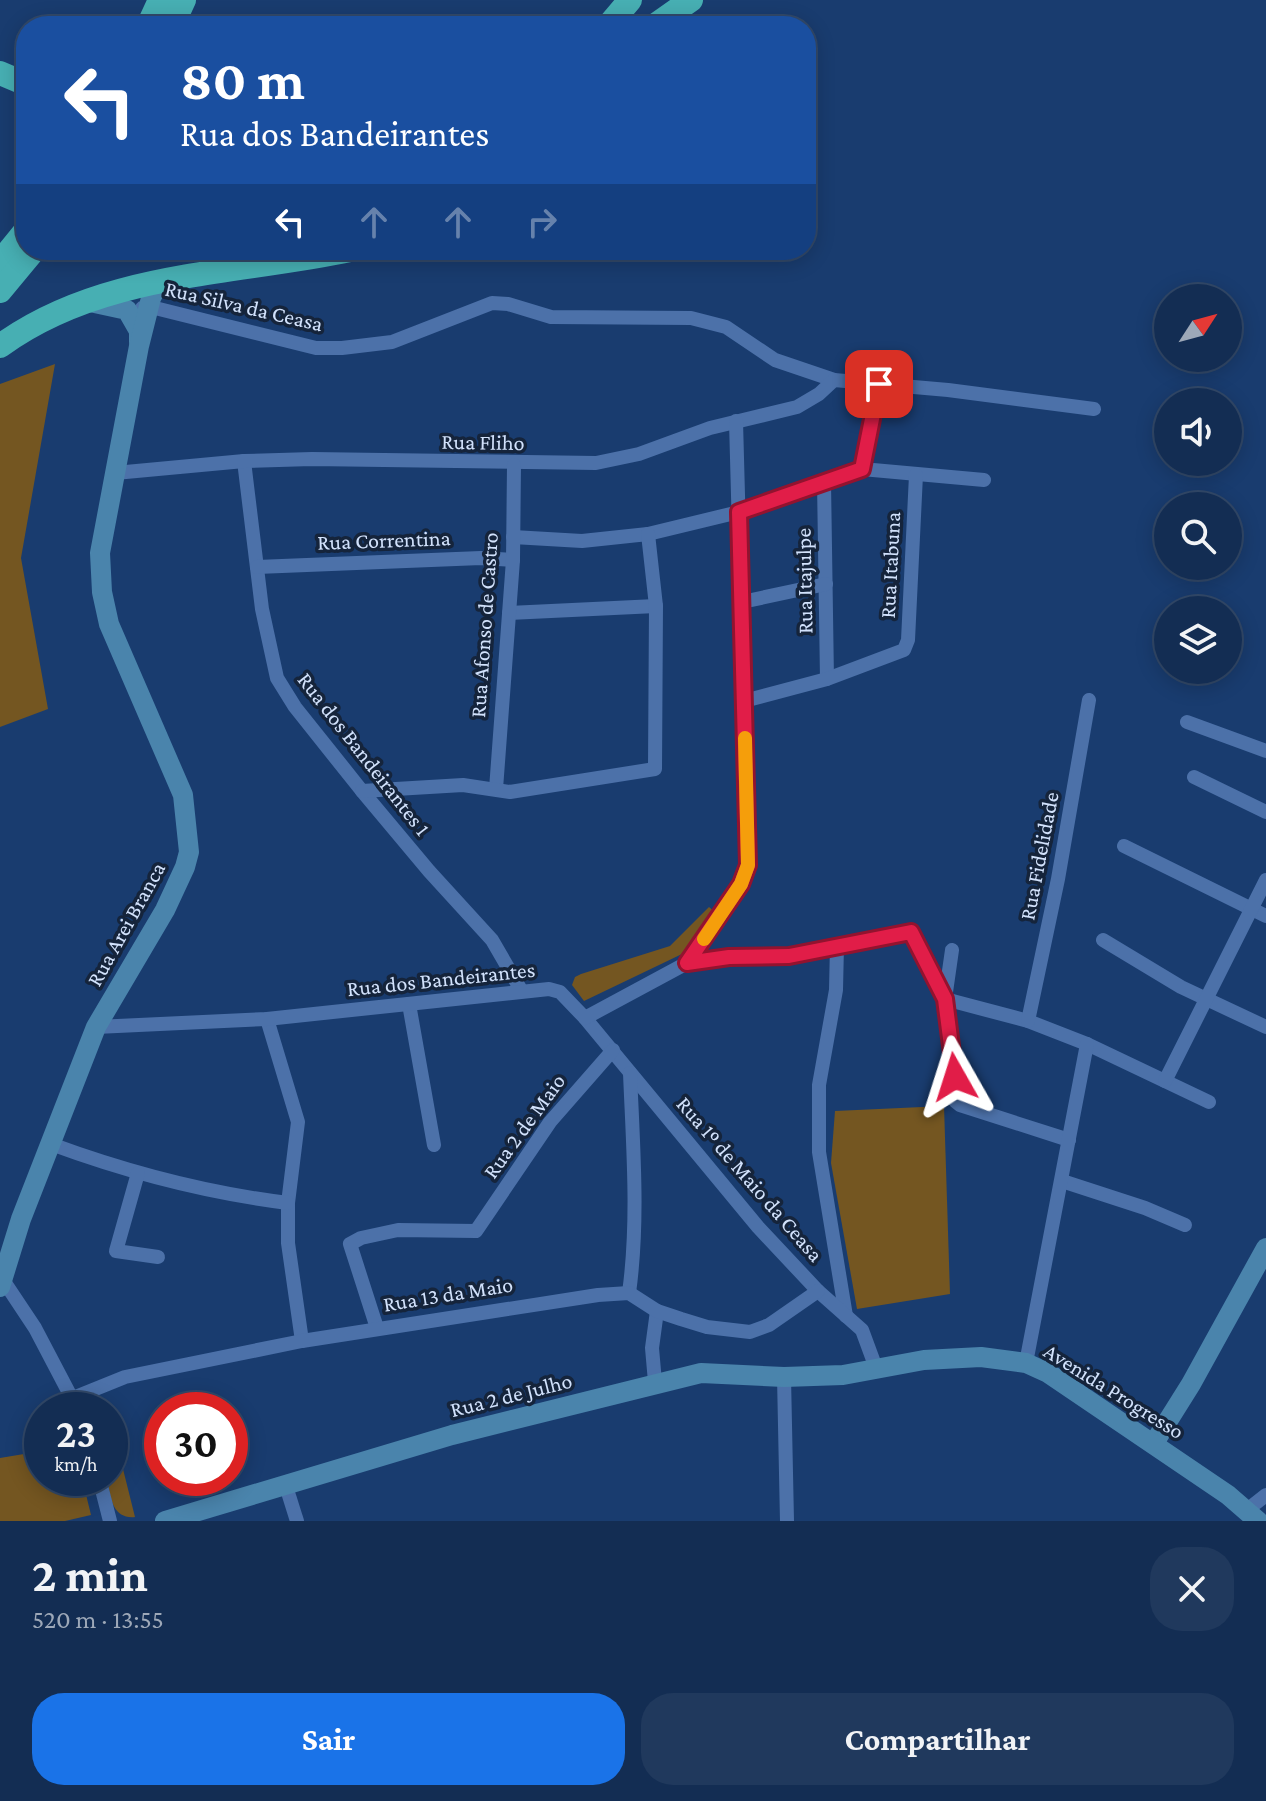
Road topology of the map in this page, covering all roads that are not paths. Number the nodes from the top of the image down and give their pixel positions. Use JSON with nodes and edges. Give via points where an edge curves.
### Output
{"nodes":[{"id":1,"x":630,"y":0,"type":"edge"},
{"id":2,"x":691,"y":0,"type":"edge"},
{"id":3,"x":616,"y":16,"type":"edge"},
{"id":4,"x":668,"y":16,"type":"edge"},
{"id":5,"x":16,"y":242,"type":"edge"},
{"id":6,"x":26,"y":260,"type":"edge"},
{"id":7,"x":281,"y":260,"type":"edge"},
{"id":8,"x":0,"y":262,"type":"edge"},
{"id":9,"x":168,"y":279,"type":"junction"},
{"id":10,"x":0,"y":291,"type":"edge"},
{"id":11,"x":90,"y":302,"type":"junction"},
{"id":12,"x":151,"y":307,"type":"junction"},
{"id":13,"x":127,"y":310,"type":"junction"},
{"id":14,"x":0,"y":346,"type":"edge"},
{"id":15,"x":139,"y":346,"type":"junction"},
{"id":16,"x":834,"y":380,"type":"junction"},
{"id":17,"x":879,"y":384,"type":"junction"},
{"id":18,"x":1094,"y":409,"type":"dead end"},
{"id":19,"x":736,"y":421,"type":"junction"},
{"id":20,"x":244,"y":461,"type":"junction"},
{"id":21,"x":514,"y":465,"type":"junction"},
{"id":22,"x":862,"y":469,"type":"junction"},
{"id":23,"x":115,"y":473,"type":"junction"},
{"id":24,"x":916,"y":475,"type":"junction"},
{"id":25,"x":984,"y":480,"type":"dead end"},
{"id":26,"x":824,"y":482,"type":"junction"},
{"id":27,"x":739,"y":512,"type":"junction"},
{"id":28,"x":648,"y":534,"type":"junction"},
{"id":29,"x":513,"y":537,"type":"junction"},
{"id":30,"x":513,"y":560,"type":"junction"},
{"id":31,"x":257,"y":567,"type":"junction"},
{"id":32,"x":826,"y":584,"type":"junction"},
{"id":33,"x":742,"y":602,"type":"junction"},
{"id":34,"x":656,"y":606,"type":"junction"},
{"id":35,"x":509,"y":613,"type":"junction"},
{"id":36,"x":827,"y":679,"type":"junction"},
{"id":37,"x":1089,"y":700,"type":"dead end"},
{"id":38,"x":744,"y":701,"type":"junction"},
{"id":39,"x":1187,"y":722,"type":"dead end"},
{"id":40,"x":1266,"y":751,"type":"edge"},
{"id":41,"x":1194,"y":777,"type":"dead end"},
{"id":42,"x":496,"y":789,"type":"junction"},
{"id":43,"x":362,"y":791,"type":"junction"},
{"id":44,"x":1266,"y":812,"type":"edge"},
{"id":45,"x":1124,"y":846,"type":"dead end"},
{"id":46,"x":1266,"y":880,"type":"edge"},
{"id":47,"x":1259,"y":912,"type":"edge"},
{"id":48,"x":1103,"y":940,"type":"dead end"},
{"id":49,"x":837,"y":945,"type":"junction"},
{"id":50,"x":952,"y":950,"type":"dead end"},
{"id":51,"x":687,"y":963,"type":"junction"},
{"id":52,"x":521,"y":990,"type":"junction"},
{"id":53,"x":945,"y":999,"type":"junction"},
{"id":54,"x":1205,"y":999,"type":"junction"},
{"id":55,"x":409,"y":1004,"type":"junction"},
{"id":56,"x":585,"y":1018,"type":"junction"},
{"id":57,"x":267,"y":1019,"type":"junction"},
{"id":58,"x":1028,"y":1021,"type":"junction"},
{"id":59,"x":96,"y":1027,"type":"junction"},
{"id":60,"x":1266,"y":1027,"type":"edge"},
{"id":61,"x":1087,"y":1044,"type":"junction"},
{"id":62,"x":613,"y":1050,"type":"junction"},
{"id":63,"x":630,"y":1073,"type":"junction"},
{"id":64,"x":1165,"y":1081,"type":"junction"},
{"id":65,"x":1209,"y":1102,"type":"dead end"},
{"id":66,"x":1069,"y":1140,"type":"junction"},
{"id":67,"x":51,"y":1144,"type":"junction"},
{"id":68,"x":434,"y":1145,"type":"dead end"},
{"id":69,"x":138,"y":1173,"type":"junction"},
{"id":70,"x":1062,"y":1181,"type":"junction"},
{"id":71,"x":288,"y":1203,"type":"junction"},
{"id":72,"x":1185,"y":1225,"type":"dead end"},
{"id":73,"x":1266,"y":1248,"type":"edge"},
{"id":74,"x":158,"y":1257,"type":"dead end"},
{"id":75,"x":2,"y":1284,"type":"edge"},
{"id":76,"x":818,"y":1291,"type":"junction"},
{"id":77,"x":629,"y":1293,"type":"junction"},
{"id":78,"x":657,"y":1311,"type":"junction"},
{"id":79,"x":846,"y":1316,"type":"junction"},
{"id":80,"x":377,"y":1328,"type":"junction"},
{"id":81,"x":302,"y":1341,"type":"junction"},
{"id":82,"x":1026,"y":1363,"type":"junction"},
{"id":83,"x":876,"y":1368,"type":"junction"},
{"id":84,"x":784,"y":1377,"type":"junction"},
{"id":85,"x":655,"y":1382,"type":"junction"},
{"id":86,"x":69,"y":1392,"type":"edge"},
{"id":87,"x":98,"y":1392,"type":"edge"},
{"id":88,"x":1154,"y":1443,"type":"junction"},
{"id":89,"x":285,"y":1483,"type":"junction"},
{"id":90,"x":1266,"y":1495,"type":"edge"},
{"id":91,"x":104,"y":1496,"type":"edge"},
{"id":92,"x":1253,"y":1516,"type":"edge"},
{"id":93,"x":171,"y":1520,"type":"edge"},
{"id":94,"x":110,"y":1521,"type":"edge"},
{"id":95,"x":297,"y":1521,"type":"edge"},
{"id":96,"x":787,"y":1521,"type":"edge"}],
"edges":[{"from":1,"to":3,"type":"highway"},
{"from":2,"to":4,"type":"highway"},
{"from":5,"to":8,"type":"highway"},
{"from":6,"to":10,"type":"highway"},
{"from":7,"to":9,"type":"highway"},
{"from":9,"to":11,"type":"highway"},
{"from":9,"to":12,"type":"main road","name":"Rua Arei Branca","via":[[155,290]]},
{"from":11,"to":13,"type":"main road"},
{"from":11,"to":14,"type":"highway"},
{"from":12,"to":13,"type":"street","name":"Rua Silva da Ceasa"},
{"from":12,"to":15,"type":"main road","name":"Rua Arei Branca"},
{"from":12,"to":16,"type":"street","name":"Rua Silva da Ceasa","via":[[316,348],[392,342],[492,303],[551,317],[691,318],[734,331],[775,360]]},
{"from":13,"to":15,"type":"main road","name":"Rua Arei Branca","via":[[139,331]]},
{"from":15,"to":23,"type":"main road","name":"Rua Arei Branca"},
{"from":16,"to":17,"type":"street","name":"Rua Silva da Ceasa"},
{"from":16,"to":19,"type":"street","name":"Rua Fliho","via":[[803,404]]},
{"from":17,"to":18,"type":"street","name":"Rua Silva da Ceasa"},
{"from":17,"to":22,"type":"street"},
{"from":19,"to":21,"type":"street","name":"Rua Fliho","via":[[619,460]]},
{"from":19,"to":27,"type":"street"},
{"from":20,"to":21,"type":"street","name":"Rua Fliho"},
{"from":20,"to":23,"type":"street","name":"Rua Fliho"},
{"from":20,"to":31,"type":"street","name":"Rua dos Bandeirantes 1"},
{"from":21,"to":29,"type":"street","name":"Rua Afonso de Castro"},
{"from":22,"to":24,"type":"street"},
{"from":22,"to":26,"type":"street"},
{"from":23,"to":59,"type":"main road","name":"Rua Arei Branca","via":[[100,553],[102,592],[109,624],[183,795],[189,852],[165,910]]},
{"from":24,"to":25,"type":"street"},
{"from":24,"to":36,"type":"street","name":"Rua Itabuna","via":[[904,650]]},
{"from":26,"to":27,"type":"street"},
{"from":26,"to":32,"type":"street","name":"Rua Itajulpe"},
{"from":27,"to":28,"type":"street"},
{"from":27,"to":33,"type":"street"},
{"from":28,"to":29,"type":"street","via":[[582,541]]},
{"from":28,"to":34,"type":"street"},
{"from":29,"to":30,"type":"street","name":"Rua Afonso de Castro"},
{"from":30,"to":31,"type":"street","name":"Rua Correntina"},
{"from":30,"to":35,"type":"street","name":"Rua Afonso de Castro"},
{"from":31,"to":43,"type":"street","name":"Rua dos Bandeirantes 1","via":[[277,678]]},
{"from":32,"to":33,"type":"street"},
{"from":32,"to":36,"type":"street","name":"Rua Itajulpe"},
{"from":33,"to":38,"type":"street"},
{"from":34,"to":35,"type":"street"},
{"from":34,"to":42,"type":"street","via":[[655,769],[545,789]]},
{"from":35,"to":42,"type":"street","name":"Rua Afonso de Castro"},
{"from":36,"to":38,"type":"street"},
{"from":37,"to":58,"type":"street","name":"Rua Fidelidade"},
{"from":38,"to":51,"type":"street","via":[[746,876]]},
{"from":39,"to":40,"type":"street"},
{"from":41,"to":44,"type":"street"},
{"from":42,"to":43,"type":"street","via":[[463,785]]},
{"from":43,"to":52,"type":"street","name":"Rua dos Bandeirantes 1","via":[[492,940]]},
{"from":45,"to":47,"type":"street"},
{"from":46,"to":47,"type":"street"},
{"from":47,"to":54,"type":"street"},
{"from":48,"to":54,"type":"street"},
{"from":49,"to":51,"type":"street","via":[[789,956]]},
{"from":49,"to":53,"type":"street","via":[[915,934]]},
{"from":49,"to":79,"type":"street","via":[[836,990],[819,1085],[819,1152]]},
{"from":50,"to":53,"type":"street"},
{"from":51,"to":56,"type":"street"},
{"from":52,"to":55,"type":"street","name":"Rua dos Bandeirantes"},
{"from":52,"to":56,"type":"street","name":"Rua dos Bandeirantes","via":[[560,992]]},
{"from":53,"to":58,"type":"street"},
{"from":53,"to":66,"type":"street","via":[[955,1055],[954,1098],[960,1105]]},
{"from":54,"to":60,"type":"street"},
{"from":54,"to":64,"type":"street"},
{"from":55,"to":57,"type":"street","name":"Rua dos Bandeirantes"},
{"from":55,"to":68,"type":"street"},
{"from":56,"to":62,"type":"street","name":"Rua 1º de Maio da Ceasa"},
{"from":57,"to":59,"type":"street","name":"Rua dos Bandeirantes"},
{"from":57,"to":71,"type":"street","via":[[298,1122]]},
{"from":58,"to":61,"type":"street"},
{"from":59,"to":67,"type":"main road","name":"Rua Arei Branca"},
{"from":61,"to":64,"type":"street"},
{"from":61,"to":66,"type":"street"},
{"from":62,"to":63,"type":"street","name":"Rua 1º de Maio da Ceasa"},
{"from":62,"to":80,"type":"street","name":"Rua 2 de Maio","via":[[550,1122],[476,1231],[398,1230],[351,1242]]},
{"from":63,"to":76,"type":"street","name":"Rua 1º de Maio da Ceasa"},
{"from":63,"to":77,"type":"street","via":[[635,1208]]},
{"from":64,"to":65,"type":"street"},
{"from":66,"to":70,"type":"street"},
{"from":67,"to":69,"type":"street"},
{"from":67,"to":75,"type":"main road","name":"Rua Arei Branca"},
{"from":69,"to":71,"type":"street"},
{"from":69,"to":74,"type":"street","via":[[116,1251]]},
{"from":70,"to":72,"type":"street"},
{"from":70,"to":82,"type":"street"},
{"from":71,"to":81,"type":"street","via":[[291,1279]]},
{"from":73,"to":88,"type":"main road"},
{"from":75,"to":86,"type":"street","name":"Rua Arei Branca","via":[[28,1317]]},
{"from":76,"to":78,"type":"street","via":[[750,1332],[707,1327]]},
{"from":76,"to":79,"type":"street","name":"Rua 1º de Maio da Ceasa"},
{"from":77,"to":78,"type":"street"},
{"from":77,"to":80,"type":"street","name":"Rua 13 da Maio","via":[[541,1301]]},
{"from":78,"to":85,"type":"street"},
{"from":79,"to":83,"type":"street","name":"Rua 1º de Maio da Ceasa","via":[[867,1338]]},
{"from":80,"to":81,"type":"street","name":"Rua 13 da Maio"},
{"from":81,"to":87,"type":"street","name":"Rua 13 da Maio","via":[[125,1377]]},
{"from":82,"to":83,"type":"main road","name":"Avenida Progresso","via":[[955,1357]]},
{"from":82,"to":88,"type":"main road","name":"Avenida Progresso"},
{"from":83,"to":84,"type":"main road","name":"Rua 2 de Julho"},
{"from":84,"to":85,"type":"main road","name":"Rua 2 de Julho","via":[[701,1373]]},
{"from":84,"to":96,"type":"street"},
{"from":85,"to":89,"type":"main road","name":"Rua 2 de Julho"},
{"from":88,"to":92,"type":"main road","name":"Avenida Progresso"},
{"from":89,"to":93,"type":"main road","name":"Rua 2 de Julho"},
{"from":89,"to":95,"type":"street"},
{"from":90,"to":92,"type":"street"},
{"from":91,"to":94,"type":"street"}]}
